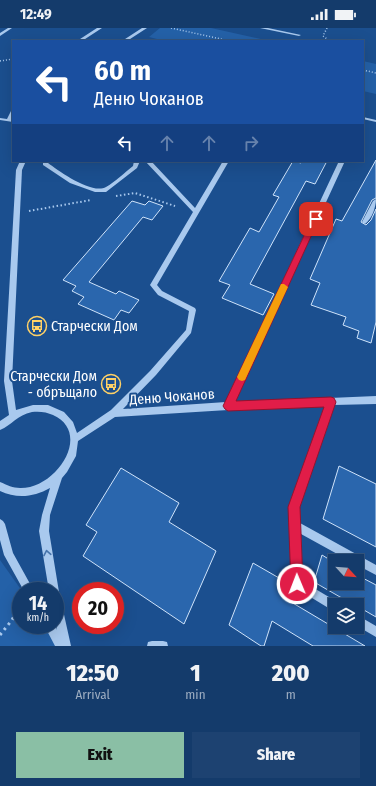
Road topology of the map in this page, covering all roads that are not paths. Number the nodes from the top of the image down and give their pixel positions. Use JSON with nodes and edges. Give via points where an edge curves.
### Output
{"nodes":[{"id":1,"x":10,"y":28,"type":"edge"},
{"id":2,"x":100,"y":28,"type":"edge"},
{"id":3,"x":145,"y":28,"type":"edge"},
{"id":4,"x":262,"y":28,"type":"edge"},
{"id":5,"x":0,"y":35,"type":"edge"},
{"id":6,"x":299,"y":35,"type":"dead end"},
{"id":7,"x":81,"y":40,"type":"edge"},
{"id":8,"x":126,"y":40,"type":"edge"},
{"id":9,"x":364,"y":118,"type":"edge"},
{"id":10,"x":0,"y":119,"type":"edge"},
{"id":11,"x":10,"y":120,"type":"edge"},
{"id":12,"x":376,"y":122,"type":"edge"},
{"id":13,"x":23,"y":162,"type":"edge"},
{"id":14,"x":46,"y":162,"type":"edge"},
{"id":15,"x":137,"y":162,"type":"edge"},
{"id":16,"x":149,"y":162,"type":"edge"},
{"id":17,"x":225,"y":162,"type":"edge"},
{"id":18,"x":342,"y":162,"type":"edge"},
{"id":19,"x":376,"y":201,"type":"edge"},
{"id":20,"x":196,"y":212,"type":"junction"},
{"id":21,"x":365,"y":222,"type":"dead end"},
{"id":22,"x":376,"y":400,"type":"edge"},
{"id":23,"x":331,"y":402,"type":"junction"},
{"id":24,"x":228,"y":406,"type":"junction"},
{"id":25,"x":114,"y":413,"type":"junction"},
{"id":26,"x":13,"y":415,"type":"junction"},
{"id":27,"x":0,"y":426,"type":"edge"},
{"id":28,"x":74,"y":440,"type":"junction"},
{"id":29,"x":58,"y":477,"type":"junction"},
{"id":30,"x":0,"y":486,"type":"edge"},
{"id":31,"x":0,"y":524,"type":"edge"},
{"id":32,"x":296,"y":526,"type":"junction"},
{"id":33,"x":376,"y":570,"type":"edge"},
{"id":34,"x":25,"y":582,"type":"edge"},
{"id":35,"x":52,"y":582,"type":"edge"},
{"id":36,"x":328,"y":603,"type":"edge"},
{"id":37,"x":364,"y":624,"type":"edge"},
{"id":38,"x":376,"y":632,"type":"edge"},
{"id":39,"x":54,"y":634,"type":"edge"},
{"id":40,"x":63,"y":634,"type":"edge"},
{"id":41,"x":61,"y":646,"type":"edge"},
{"id":42,"x":66,"y":646,"type":"edge"},
{"id":43,"x":152,"y":646,"type":"edge"},
{"id":44,"x":163,"y":646,"type":"edge"}],
"edges":[{"from":1,"to":5,"type":"street"},
{"from":2,"to":7,"type":"street"},
{"from":3,"to":8,"type":"street"},
{"from":4,"to":6,"type":"street"},
{"from":9,"to":12,"type":"street"},
{"from":10,"to":11,"type":"street"},
{"from":13,"to":26,"type":"street","via":[[19,170],[8,381]]},
{"from":14,"to":15,"type":"street","via":[[72,182],[95,190],[106,190],[135,167]]},
{"from":16,"to":20,"type":"street"},
{"from":17,"to":20,"type":"street"},
{"from":18,"to":24,"type":"street"},
{"from":19,"to":21,"type":"street"},
{"from":20,"to":25,"type":"street","via":[[153,285],[160,293],[193,310],[189,331]]},
{"from":22,"to":23,"type":"street","name":"Деню Чоканов"},
{"from":23,"to":24,"type":"street","name":"Деню Чоканов"},
{"from":23,"to":32,"type":"street","via":[[294,507]]},
{"from":24,"to":25,"type":"street","name":"Деню Чоканов"},
{"from":25,"to":28,"type":"street","name":"Деню Чоканов"},
{"from":26,"to":27,"type":"street"},
{"from":26,"to":28,"type":"street","via":[[34,408],[53,410],[68,421]]},
{"from":28,"to":29,"type":"street","via":[[70,459]]},
{"from":29,"to":30,"type":"street","via":[[33,492],[19,493]]},
{"from":35,"to":29,"type":"street","one_way":true,"via":[[44,531],[46,515]]},
{"from":31,"to":34,"type":"street","via":[[9,555]]},
{"from":32,"to":33,"type":"street"},
{"from":32,"to":36,"type":"street","via":[[297,584]]},
{"from":37,"to":38,"type":"street"},
{"from":39,"to":41,"type":"street"},
{"from":40,"to":42,"type":"street"},
{"from":43,"to":44,"type":"street"}]}
